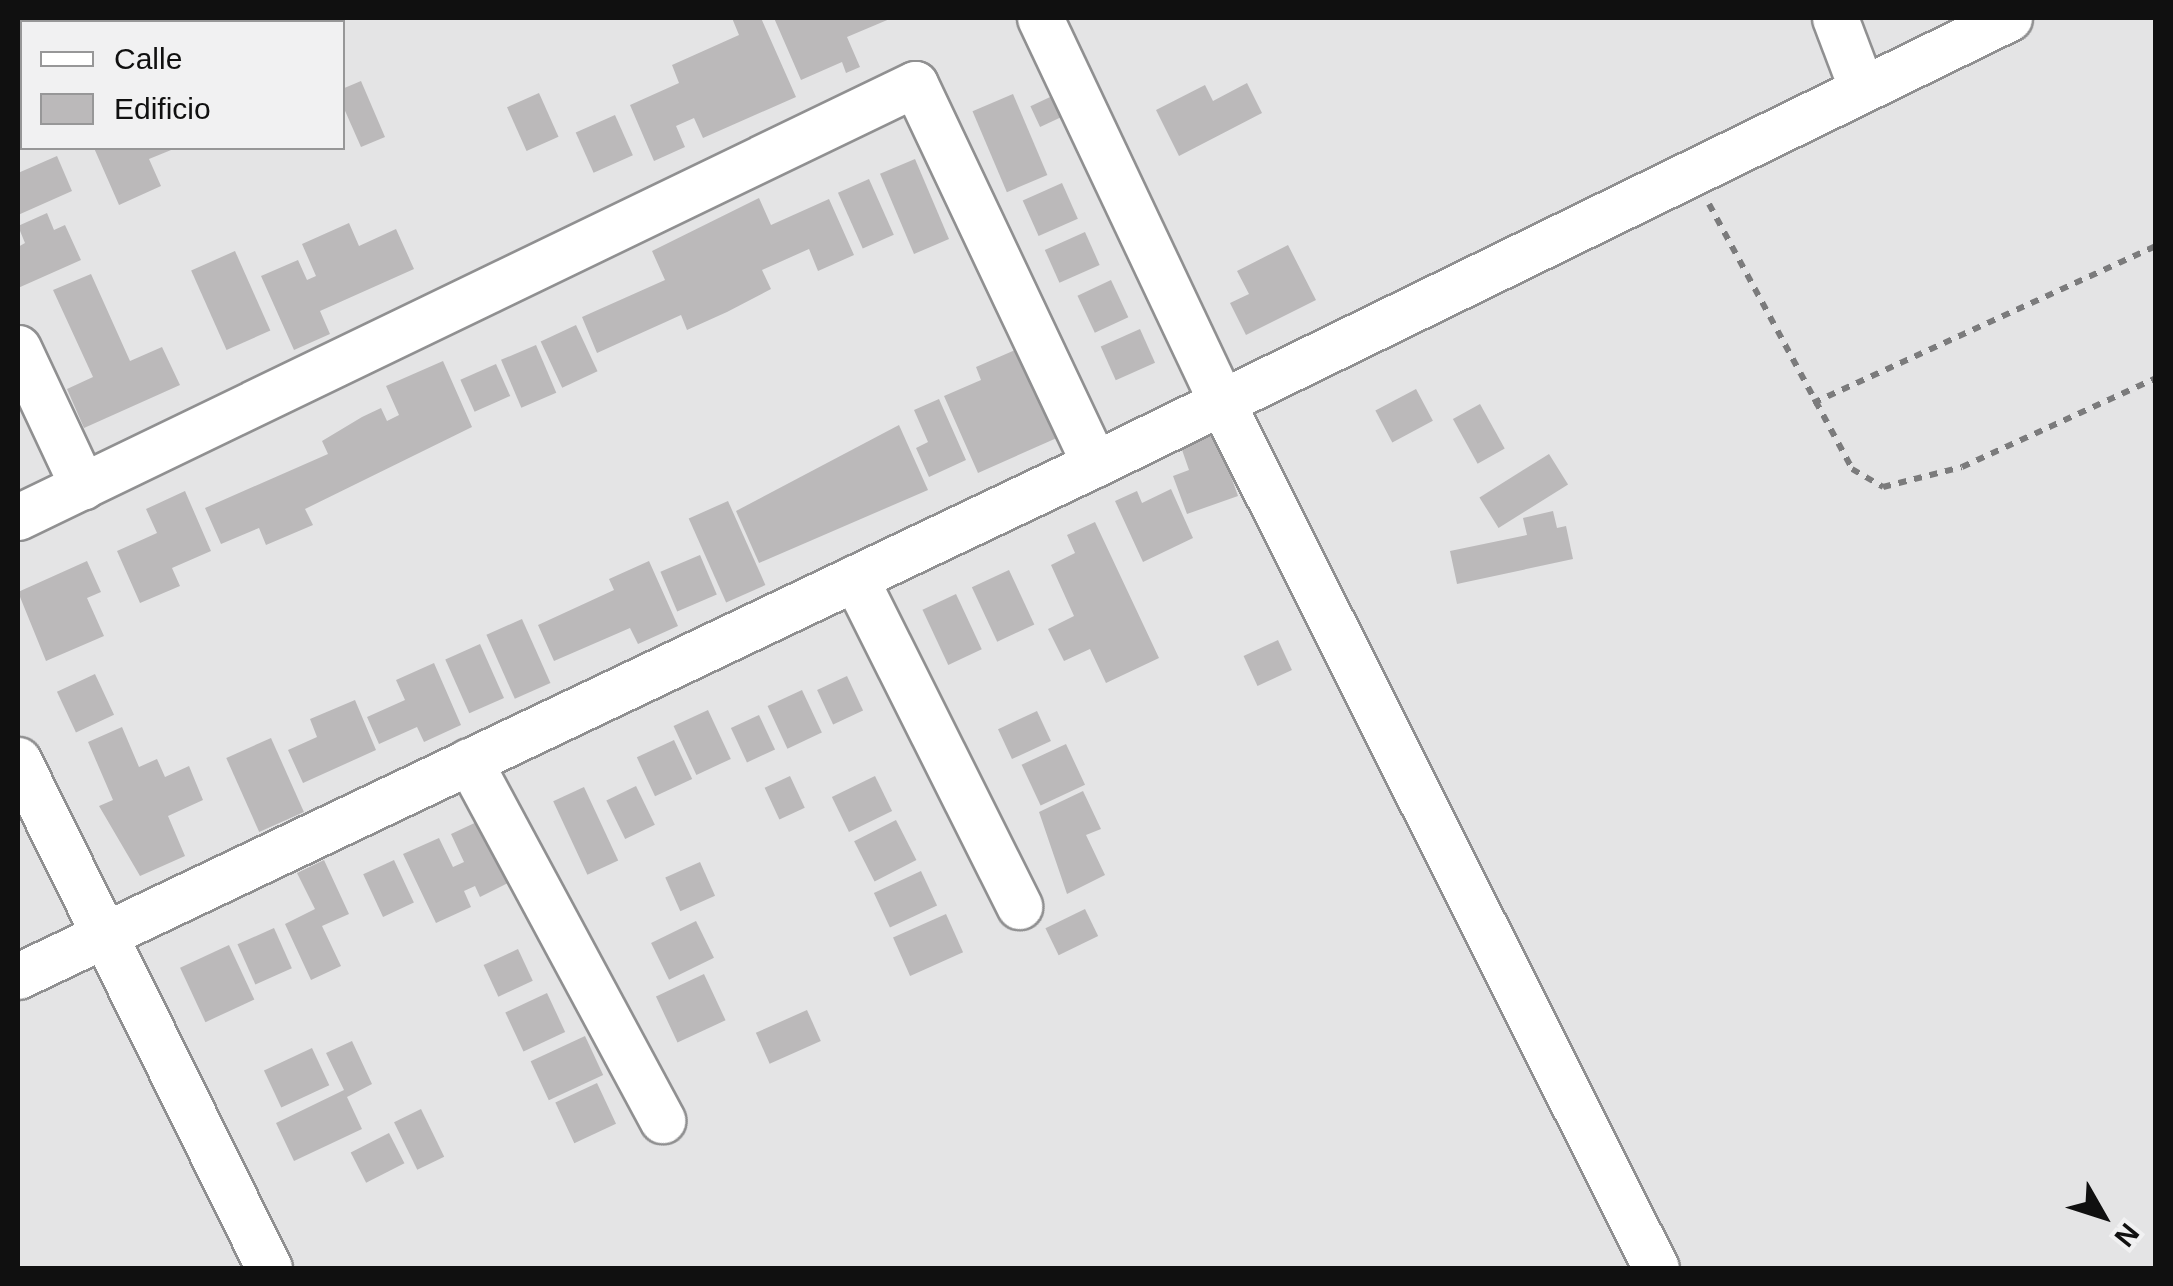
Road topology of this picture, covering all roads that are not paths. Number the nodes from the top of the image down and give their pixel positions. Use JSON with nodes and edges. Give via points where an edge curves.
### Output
{"nodes":[{"id":1,"x":1040,"y":18,"type":"edge"},
{"id":2,"x":1835,"y":18,"type":"edge"},
{"id":3,"x":2009,"y":18,"type":"edge"},
{"id":4,"x":1862,"y":89,"type":"junction"},
{"id":5,"x":18,"y":348,"type":"edge"},
{"id":6,"x":1222,"y":401,"type":"junction"},
{"id":7,"x":1095,"y":464,"type":"junction"},
{"id":8,"x":83,"y":487,"type":"junction"},
{"id":9,"x":18,"y":517,"type":"edge"},
{"id":10,"x":855,"y":578,"type":"junction"},
{"id":11,"x":18,"y":760,"type":"edge"},
{"id":12,"x":469,"y":761,"type":"junction"},
{"id":13,"x":1018,"y":906,"type":"dead end"},
{"id":14,"x":100,"y":937,"type":"junction"},
{"id":15,"x":18,"y":976,"type":"edge"},
{"id":16,"x":662,"y":1120,"type":"dead end"},
{"id":17,"x":269,"y":1268,"type":"edge"},
{"id":18,"x":1656,"y":1268,"type":"edge"}],
"edges":[{"from":1,"to":6,"type":"street"},
{"from":2,"to":4,"type":"street"},
{"from":3,"to":4,"type":"street"},
{"from":4,"to":6,"type":"street"},
{"from":5,"to":8,"type":"street"},
{"from":6,"to":7,"type":"street"},
{"from":6,"to":18,"type":"street"},
{"from":7,"to":8,"type":"street","via":[[915,84]]},
{"from":7,"to":10,"type":"street"},
{"from":8,"to":9,"type":"street"},
{"from":10,"to":12,"type":"street"},
{"from":10,"to":13,"type":"street"},
{"from":11,"to":14,"type":"street"},
{"from":12,"to":14,"type":"street"},
{"from":12,"to":16,"type":"street"},
{"from":14,"to":15,"type":"street"},
{"from":14,"to":17,"type":"street"}]}
